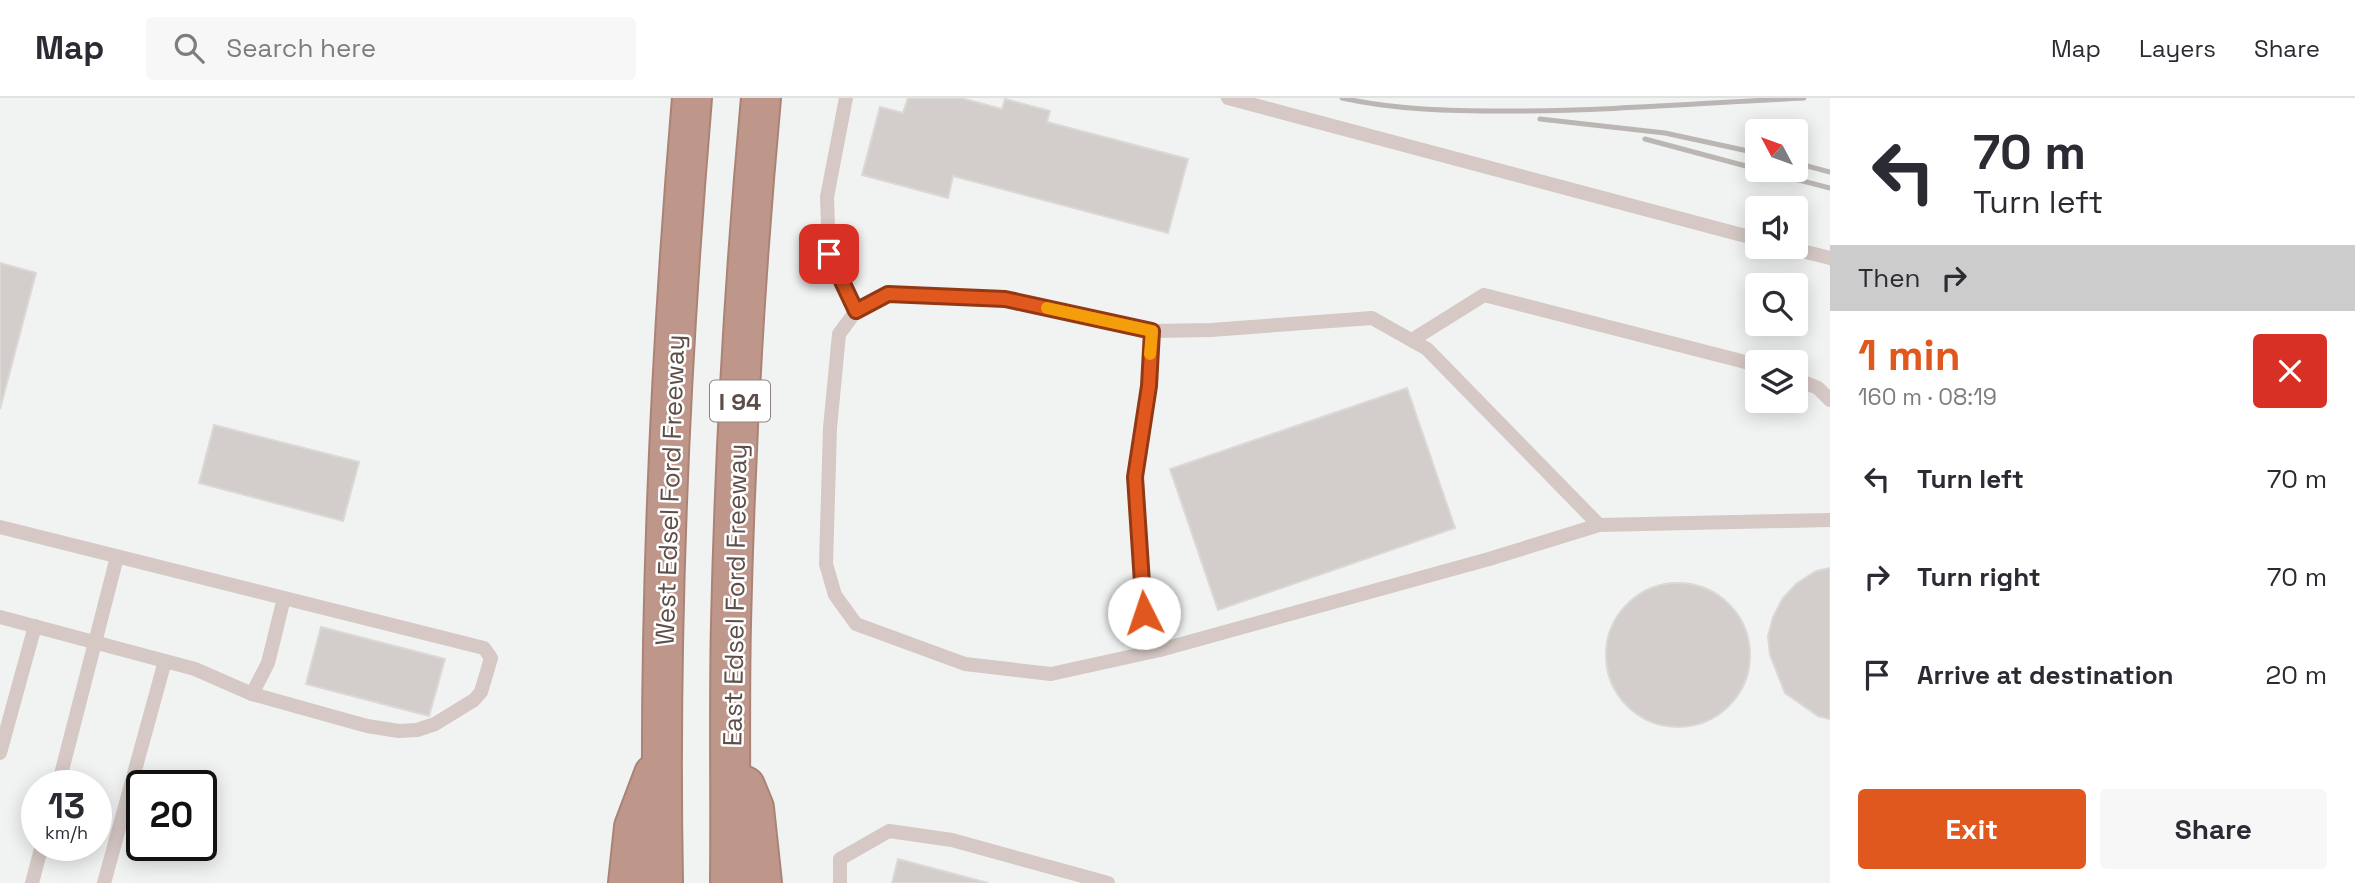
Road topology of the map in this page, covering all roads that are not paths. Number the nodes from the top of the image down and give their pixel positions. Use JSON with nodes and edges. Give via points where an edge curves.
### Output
{"nodes":[{"id":1,"x":692,"y":98,"type":"edge"},
{"id":2,"x":761,"y":98,"type":"edge"},
{"id":3,"x":846,"y":98,"type":"edge"},
{"id":4,"x":1228,"y":98,"type":"edge"},
{"id":5,"x":1745,"y":236,"type":"edge"},
{"id":6,"x":1808,"y":252,"type":"edge"},
{"id":7,"x":1830,"y":258,"type":"edge"},
{"id":8,"x":856,"y":311,"type":"junction"},
{"id":9,"x":1152,"y":331,"type":"junction"},
{"id":10,"x":1412,"y":340,"type":"junction"},
{"id":11,"x":1745,"y":362,"type":"edge"},
{"id":12,"x":1808,"y":384,"type":"edge"},
{"id":13,"x":1830,"y":400,"type":"edge"},
{"id":14,"x":1830,"y":520,"type":"edge"},
{"id":15,"x":1599,"y":525,"type":"junction"},
{"id":16,"x":0,"y":527,"type":"edge"},
{"id":17,"x":117,"y":557,"type":"junction"},
{"id":18,"x":284,"y":598,"type":"junction"},
{"id":19,"x":0,"y":617,"type":"edge"},
{"id":20,"x":34,"y":626,"type":"junction"},
{"id":21,"x":95,"y":642,"type":"junction"},
{"id":22,"x":1160,"y":650,"type":"junction"},
{"id":23,"x":165,"y":661,"type":"junction"},
{"id":24,"x":251,"y":694,"type":"junction"},
{"id":25,"x":731,"y":747,"type":"junction"},
{"id":26,"x":0,"y":752,"type":"edge"},
{"id":27,"x":661,"y":756,"type":"junction"},
{"id":28,"x":62,"y":770,"type":"edge"},
{"id":29,"x":38,"y":861,"type":"edge"},
{"id":30,"x":32,"y":883,"type":"edge"},
{"id":31,"x":104,"y":883,"type":"edge"},
{"id":32,"x":628,"y":883,"type":"edge"},
{"id":33,"x":663,"y":883,"type":"edge"},
{"id":34,"x":730,"y":883,"type":"edge"},
{"id":35,"x":762,"y":883,"type":"edge"},
{"id":36,"x":840,"y":883,"type":"edge"},
{"id":37,"x":1108,"y":883,"type":"edge"}],
"edges":[{"from":1,"to":27,"type":"highway","name":"West Edsel Ford Freeway","number":"I 94","via":[[668,463]]},
{"from":2,"to":25,"type":"highway","name":"East Edsel Ford Freeway","number":"I 94","via":[[738,431]]},
{"from":3,"to":8,"type":"lane","via":[[827,197],[829,254]]},
{"from":4,"to":5,"type":"lane"},
{"from":6,"to":7,"type":"lane"},
{"from":8,"to":9,"type":"lane","via":[[888,294],[1005,299]]},
{"from":8,"to":22,"type":"lane","via":[[839,334],[826,564],[835,595],[856,624],[965,664],[1051,674]]},
{"from":9,"to":10,"type":"lane","via":[[1372,318]]},
{"from":9,"to":22,"type":"lane","via":[[1135,477],[1144,613]]},
{"from":10,"to":11,"type":"lane","via":[[1484,295]]},
{"from":10,"to":15,"type":"lane","via":[[1427,349]]},
{"from":12,"to":13,"type":"lane"},
{"from":14,"to":15,"type":"lane"},
{"from":15,"to":22,"type":"lane"},
{"from":16,"to":17,"type":"lane"},
{"from":17,"to":18,"type":"lane"},
{"from":17,"to":21,"type":"lane"},
{"from":18,"to":24,"type":"lane","via":[[268,663]]},
{"from":18,"to":24,"type":"lane","via":[[484,648],[491,658],[481,692],[435,724],[399,732]]},
{"from":19,"to":20,"type":"lane"},
{"from":20,"to":21,"type":"lane"},
{"from":20,"to":26,"type":"lane"},
{"from":21,"to":23,"type":"lane"},
{"from":21,"to":28,"type":"lane"},
{"from":23,"to":24,"type":"lane"},
{"from":23,"to":31,"type":"lane"},
{"from":25,"to":34,"type":"highway","name":"East Edsel Ford Freeway","number":"I 94"},
{"from":25,"to":35,"type":"highway","via":[[754,808]]},
{"from":27,"to":32,"type":"highway","via":[[634,827]]},
{"from":27,"to":33,"type":"highway","name":"West Edsel Ford Freeway","number":"I 94"},
{"from":29,"to":30,"type":"lane"},
{"from":36,"to":37,"type":"lane","via":[[840,859],[889,831],[952,840]]}]}
